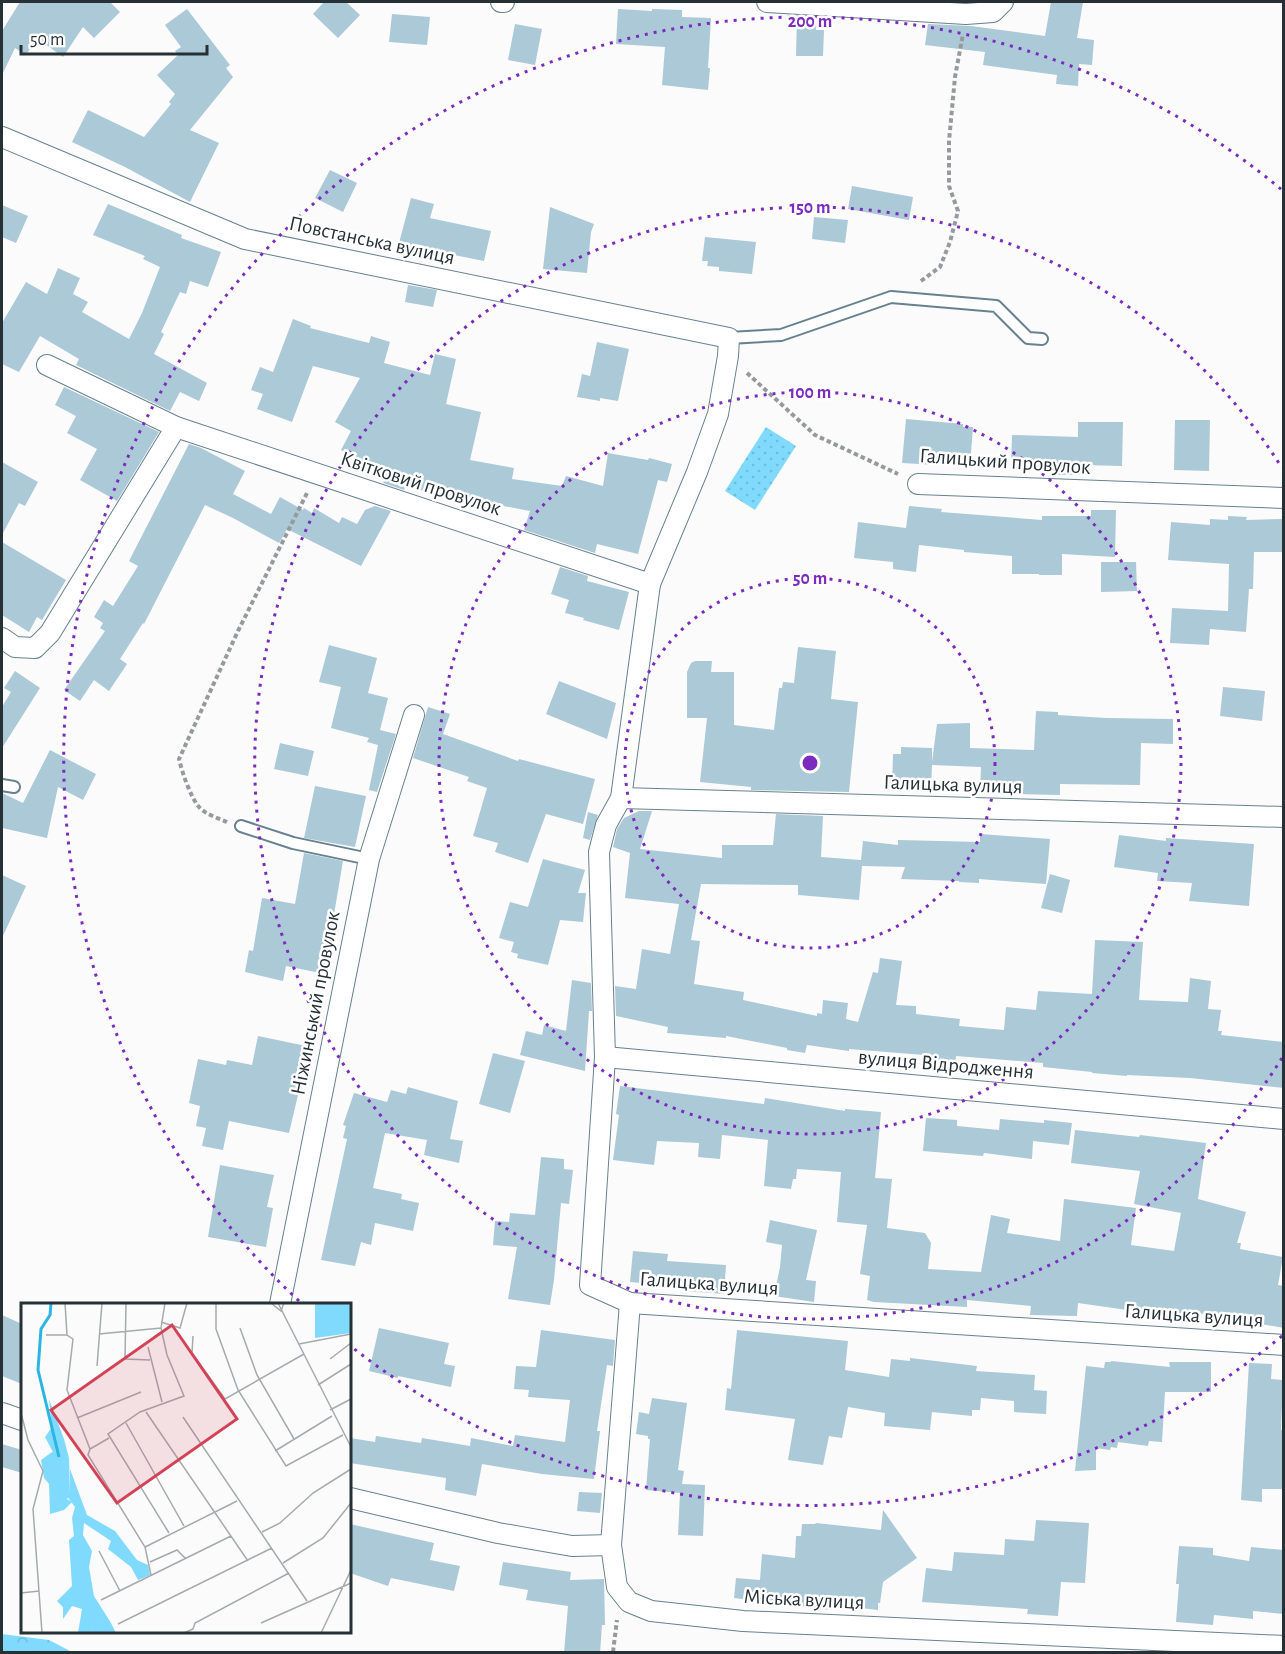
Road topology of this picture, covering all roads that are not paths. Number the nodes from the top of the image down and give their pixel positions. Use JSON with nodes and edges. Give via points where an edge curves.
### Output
{"nodes":[{"id":1,"x":767,"y":2,"type":"edge"},
{"id":2,"x":1003,"y":2,"type":"edge"},
{"id":3,"x":2,"y":136,"type":"edge"},
{"id":4,"x":1042,"y":339,"type":"dead end"},
{"id":5,"x":729,"y":347,"type":"junction"},
{"id":6,"x":47,"y":365,"type":"dead end"},
{"id":7,"x":176,"y":428,"type":"junction"},
{"id":8,"x":918,"y":484,"type":"road end"},
{"id":9,"x":1284,"y":498,"type":"edge"},
{"id":10,"x":650,"y":584,"type":"junction"},
{"id":11,"x":2,"y":638,"type":"edge"},
{"id":12,"x":414,"y":715,"type":"dead end"},
{"id":13,"x":2,"y":785,"type":"edge"},
{"id":14,"x":14,"y":787,"type":"dead end"},
{"id":15,"x":621,"y":798,"type":"junction"},
{"id":16,"x":1284,"y":817,"type":"edge"},
{"id":17,"x":241,"y":826,"type":"road end"},
{"id":18,"x":369,"y":859,"type":"junction"},
{"id":19,"x":605,"y":1057,"type":"junction"},
{"id":20,"x":1284,"y":1119,"type":"edge"},
{"id":21,"x":280,"y":1303,"type":"edge"},
{"id":22,"x":630,"y":1303,"type":"junction"},
{"id":23,"x":1284,"y":1345,"type":"edge"},
{"id":24,"x":2,"y":1413,"type":"edge"},
{"id":25,"x":21,"y":1420,"type":"edge"},
{"id":26,"x":351,"y":1498,"type":"edge"},
{"id":27,"x":611,"y":1545,"type":"junction"},
{"id":28,"x":1284,"y":1646,"type":"edge"}],
"edges":[{"from":1,"to":2,"type":"street","via":[[966,14],[993,12]]},
{"from":3,"to":5,"type":"street","name":"Повстанська вулиця","via":[[245,239]]},
{"from":4,"to":5,"type":"lane","via":[[1028,338],[996,306],[891,297],[781,335]]},
{"from":5,"to":10,"type":"street","name":"Галицька вулиця","via":[[718,414]]},
{"from":6,"to":7,"type":"street","name":"Квітковий провулок"},
{"from":7,"to":10,"type":"street","name":"Квітковий провулок"},
{"from":7,"to":11,"type":"street","via":[[50,633],[34,648],[15,647]]},
{"from":8,"to":9,"type":"street","name":"Галицький провулок"},
{"from":10,"to":15,"type":"street","name":"Галицька вулиця"},
{"from":12,"to":18,"type":"street","name":"Ніжинський провулок"},
{"from":13,"to":14,"type":"lane"},
{"from":15,"to":16,"type":"street","name":"Галицька вулиця"},
{"from":15,"to":19,"type":"street","name":"Галицька вулиця","via":[[606,825],[599,852]]},
{"from":17,"to":18,"type":"lane","via":[[293,843]]},
{"from":18,"to":21,"type":"street","name":"Ніжинський провулок"},
{"from":19,"to":20,"type":"street","name":"вулиця Відродження"},
{"from":19,"to":22,"type":"street","name":"Галицька вулиця","via":[[590,1285]]},
{"from":22,"to":23,"type":"street","name":"Галицька вулиця"},
{"from":22,"to":27,"type":"street","name":"Міська вулиця"},
{"from":24,"to":25,"type":"street"},
{"from":26,"to":27,"type":"street","via":[[498,1533],[572,1546]]},
{"from":27,"to":28,"type":"street","name":"Міська вулиця","via":[[617,1587],[629,1602],[651,1611],[743,1621]]}]}
